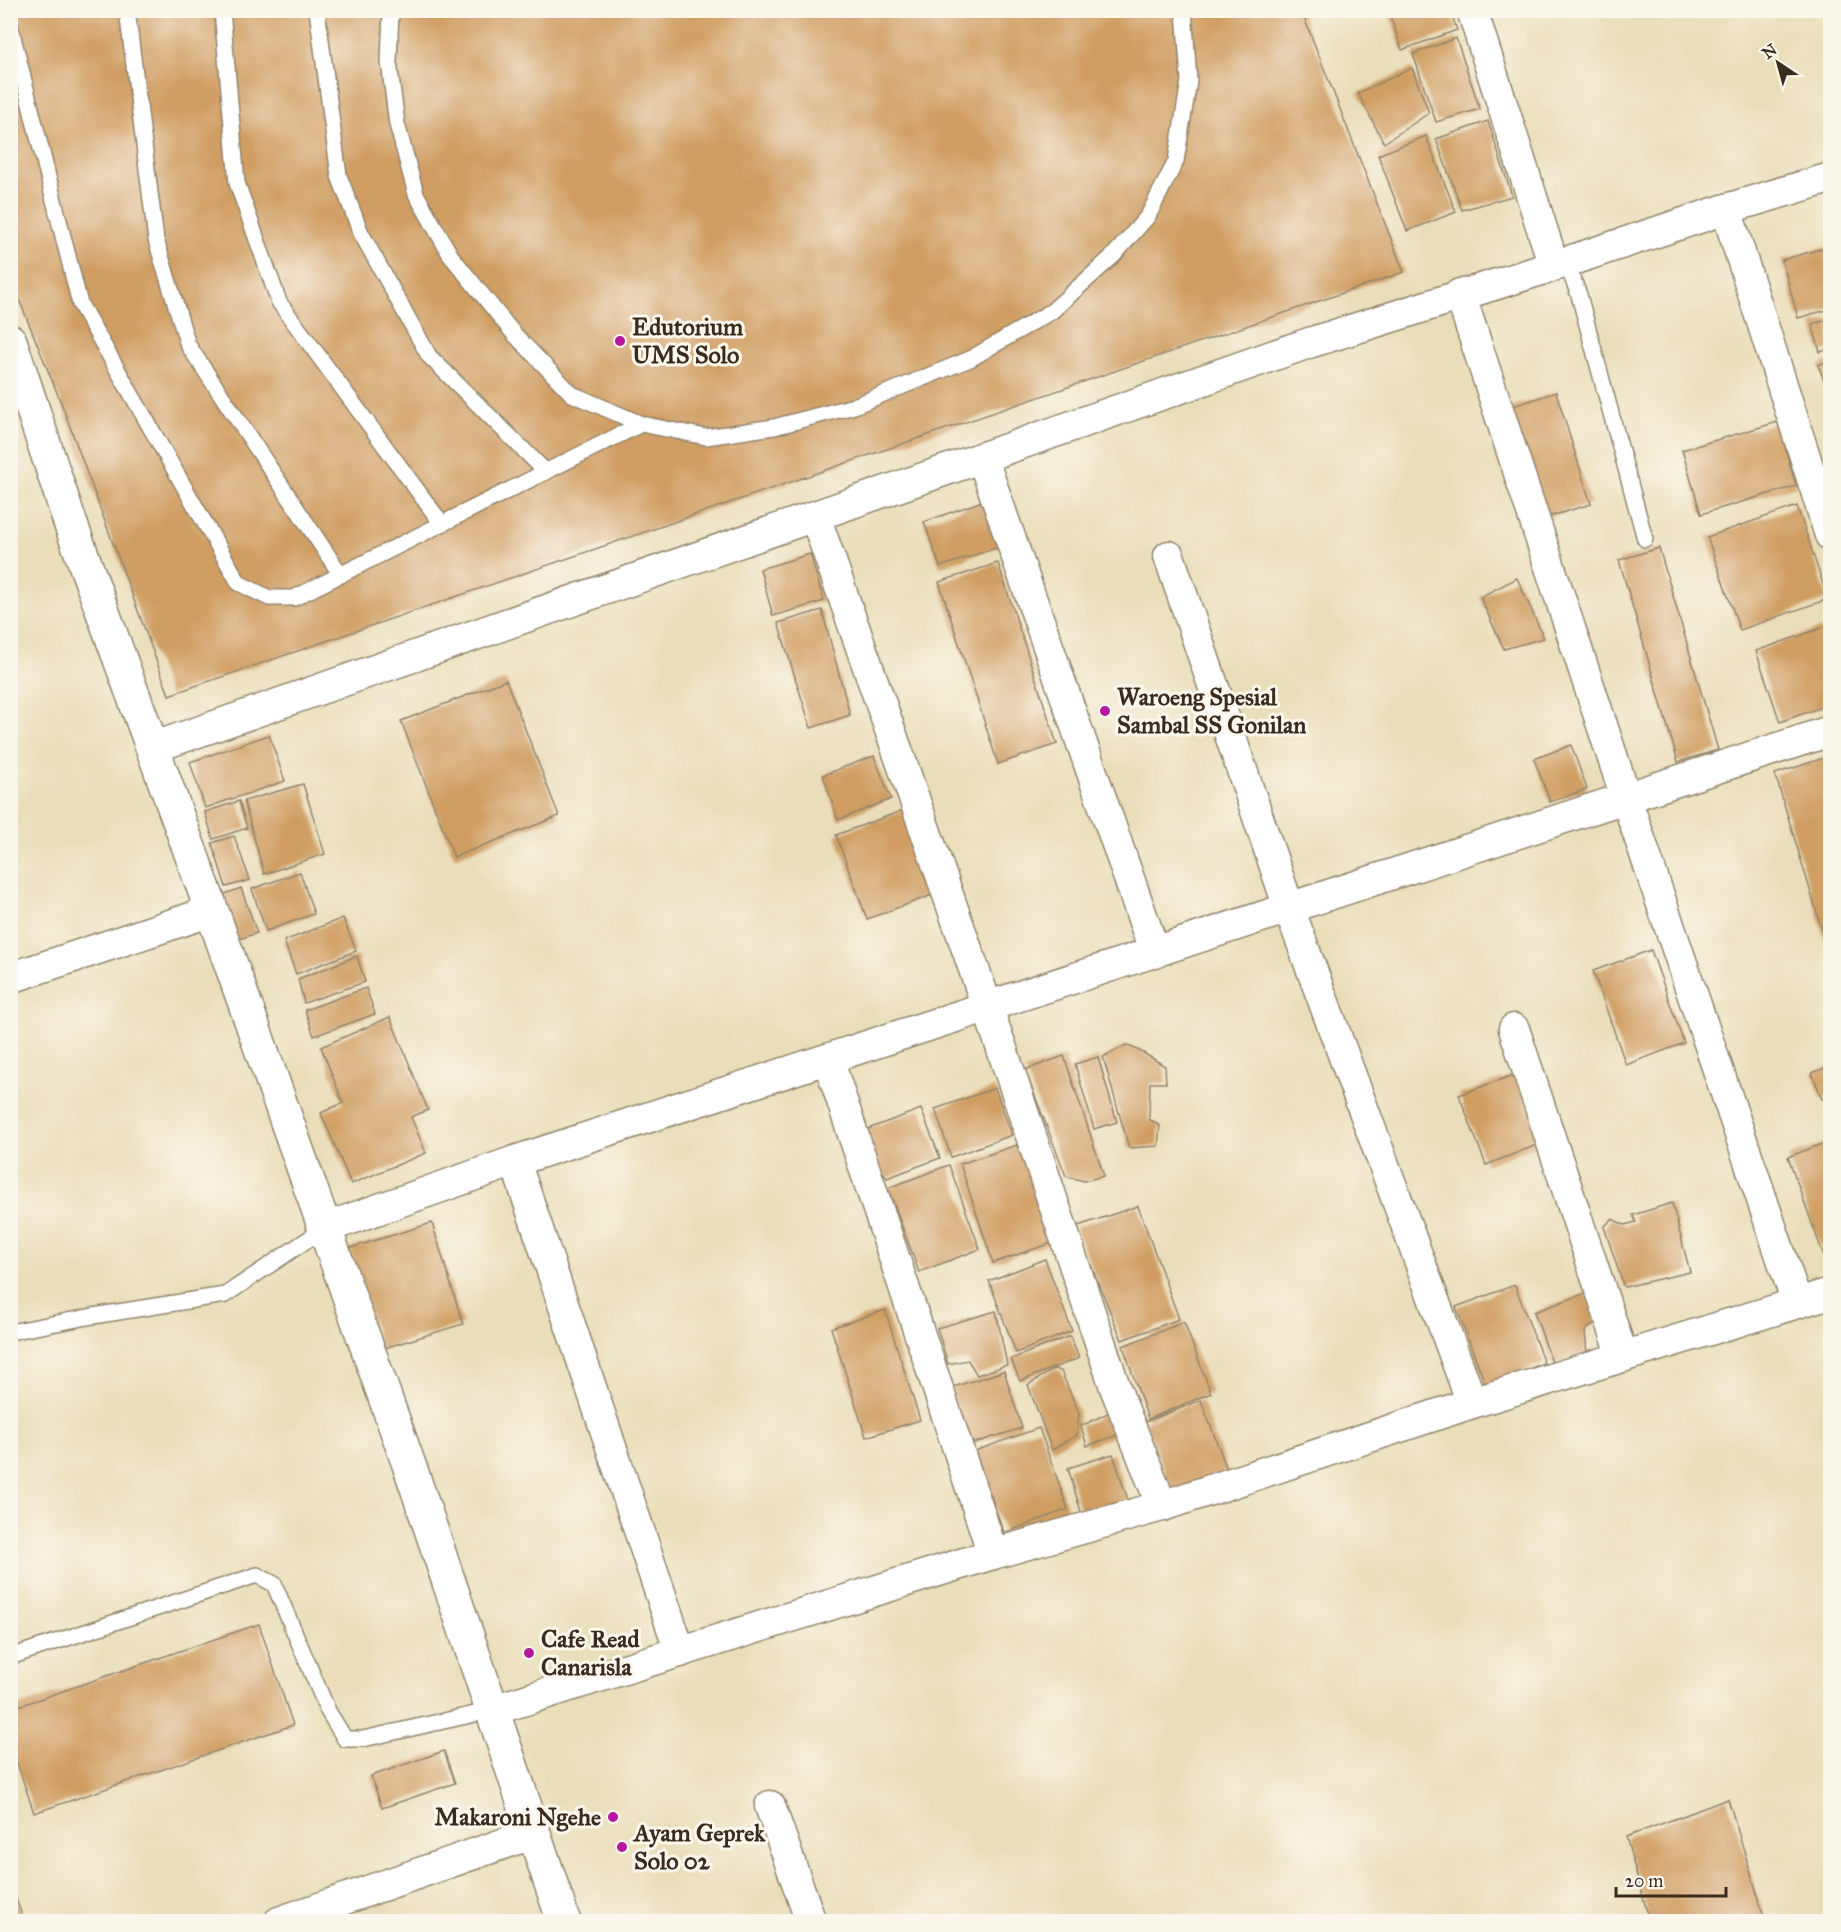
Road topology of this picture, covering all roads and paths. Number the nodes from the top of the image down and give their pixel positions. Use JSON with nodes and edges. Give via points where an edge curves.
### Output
{"nodes":[{"id":1,"x":127,"y":10,"type":"edge"},
{"id":2,"x":222,"y":10,"type":"edge"},
{"id":3,"x":317,"y":10,"type":"edge"},
{"id":4,"x":391,"y":10,"type":"edge"},
{"id":5,"x":1184,"y":10,"type":"edge"},
{"id":6,"x":1472,"y":10,"type":"edge"},
{"id":7,"x":10,"y":26,"type":"edge"},
{"id":8,"x":1830,"y":178,"type":"edge"},
{"id":9,"x":1726,"y":209,"type":"junction"},
{"id":10,"x":1560,"y":264,"type":"junction"},
{"id":11,"x":1460,"y":294,"type":"junction"},
{"id":12,"x":10,"y":340,"type":"edge"},
{"id":13,"x":641,"y":424,"type":"junction"},
{"id":14,"x":982,"y":457,"type":"junction"},
{"id":15,"x":546,"y":472,"type":"junction"},
{"id":16,"x":815,"y":516,"type":"junction"},
{"id":17,"x":442,"y":524,"type":"junction"},
{"id":18,"x":1830,"y":535,"type":"edge"},
{"id":19,"x":1646,"y":539,"type":"dead end"},
{"id":20,"x":1169,"y":556,"type":"dead end"},
{"id":21,"x":341,"y":575,"type":"junction"},
{"id":22,"x":1830,"y":731,"type":"edge"},
{"id":23,"x":152,"y":748,"type":"junction"},
{"id":24,"x":1626,"y":798,"type":"junction"},
{"id":25,"x":1289,"y":908,"type":"junction"},
{"id":26,"x":212,"y":911,"type":"junction"},
{"id":27,"x":1155,"y":953,"type":"junction"},
{"id":28,"x":10,"y":978,"type":"edge"},
{"id":29,"x":986,"y":1007,"type":"junction"},
{"id":30,"x":1514,"y":1029,"type":"dead end"},
{"id":31,"x":828,"y":1059,"type":"junction"},
{"id":32,"x":515,"y":1161,"type":"junction"},
{"id":33,"x":325,"y":1228,"type":"junction"},
{"id":34,"x":1830,"y":1293,"type":"edge"},
{"id":35,"x":1797,"y":1303,"type":"junction"},
{"id":36,"x":10,"y":1332,"type":"edge"},
{"id":37,"x":1623,"y":1358,"type":"junction"},
{"id":38,"x":1472,"y":1403,"type":"junction"},
{"id":39,"x":1162,"y":1506,"type":"junction"},
{"id":40,"x":993,"y":1554,"type":"junction"},
{"id":41,"x":680,"y":1652,"type":"junction"},
{"id":42,"x":10,"y":1657,"type":"edge"},
{"id":43,"x":493,"y":1710,"type":"junction"},
{"id":44,"x":770,"y":1806,"type":"dead end"},
{"id":45,"x":534,"y":1833,"type":"junction"},
{"id":46,"x":279,"y":1922,"type":"edge"},
{"id":47,"x":564,"y":1922,"type":"edge"},
{"id":48,"x":811,"y":1922,"type":"edge"}],
"edges":[{"from":1,"to":21,"type":"lane","via":[[156,240],[188,345]]},
{"from":2,"to":17,"type":"lane","via":[[237,183],[279,302]]},
{"from":3,"to":15,"type":"lane","via":[[339,176],[361,233],[429,356]]},
{"from":4,"to":13,"type":"lane","via":[[389,62],[397,124],[416,194],[451,256],[514,334],[572,394]]},
{"from":5,"to":13,"type":"lane","via":[[1189,81],[1176,161],[1148,216],[1113,256],[1052,311],[970,359],[854,406],[774,427],[706,437]]},
{"from":6,"to":10,"type":"street"},
{"from":7,"to":21,"type":"lane","via":[[80,304],[239,583],[269,598],[294,598]]},
{"from":8,"to":9,"type":"street"},
{"from":9,"to":10,"type":"street"},
{"from":9,"to":18,"type":"street"},
{"from":10,"to":11,"type":"street"},
{"from":10,"to":19,"type":"lane","via":[[1580,295]]},
{"from":11,"to":14,"type":"street"},
{"from":11,"to":24,"type":"street"},
{"from":12,"to":23,"type":"main road","via":[[71,525]]},
{"from":13,"to":15,"type":"lane"},
{"from":14,"to":16,"type":"street"},
{"from":14,"to":27,"type":"street"},
{"from":15,"to":17,"type":"lane"},
{"from":16,"to":23,"type":"street"},
{"from":16,"to":29,"type":"street"},
{"from":17,"to":21,"type":"lane"},
{"from":20,"to":25,"type":"street"},
{"from":22,"to":24,"type":"street"},
{"from":23,"to":26,"type":"main road"},
{"from":24,"to":25,"type":"street"},
{"from":24,"to":35,"type":"street"},
{"from":25,"to":27,"type":"street"},
{"from":25,"to":38,"type":"street"},
{"from":26,"to":28,"type":"street"},
{"from":26,"to":33,"type":"main road"},
{"from":27,"to":29,"type":"street"},
{"from":29,"to":31,"type":"street"},
{"from":29,"to":39,"type":"street","via":[[1116,1390]]},
{"from":30,"to":37,"type":"street"},
{"from":31,"to":32,"type":"street"},
{"from":31,"to":40,"type":"street"},
{"from":32,"to":33,"type":"street"},
{"from":32,"to":41,"type":"street"},
{"from":33,"to":36,"type":"lane","via":[[225,1295]]},
{"from":33,"to":43,"type":"main road"},
{"from":34,"to":35,"type":"street"},
{"from":35,"to":37,"type":"street"},
{"from":37,"to":38,"type":"street"},
{"from":38,"to":39,"type":"street"},
{"from":39,"to":40,"type":"street"},
{"from":40,"to":41,"type":"street"},
{"from":41,"to":43,"type":"street"},
{"from":42,"to":43,"type":"lane","via":[[257,1575],[274,1584],[328,1711],[345,1739],[363,1739]]},
{"from":43,"to":45,"type":"main road"},
{"from":44,"to":48,"type":"street"},
{"from":45,"to":46,"type":"street"},
{"from":45,"to":47,"type":"main road"}]}
